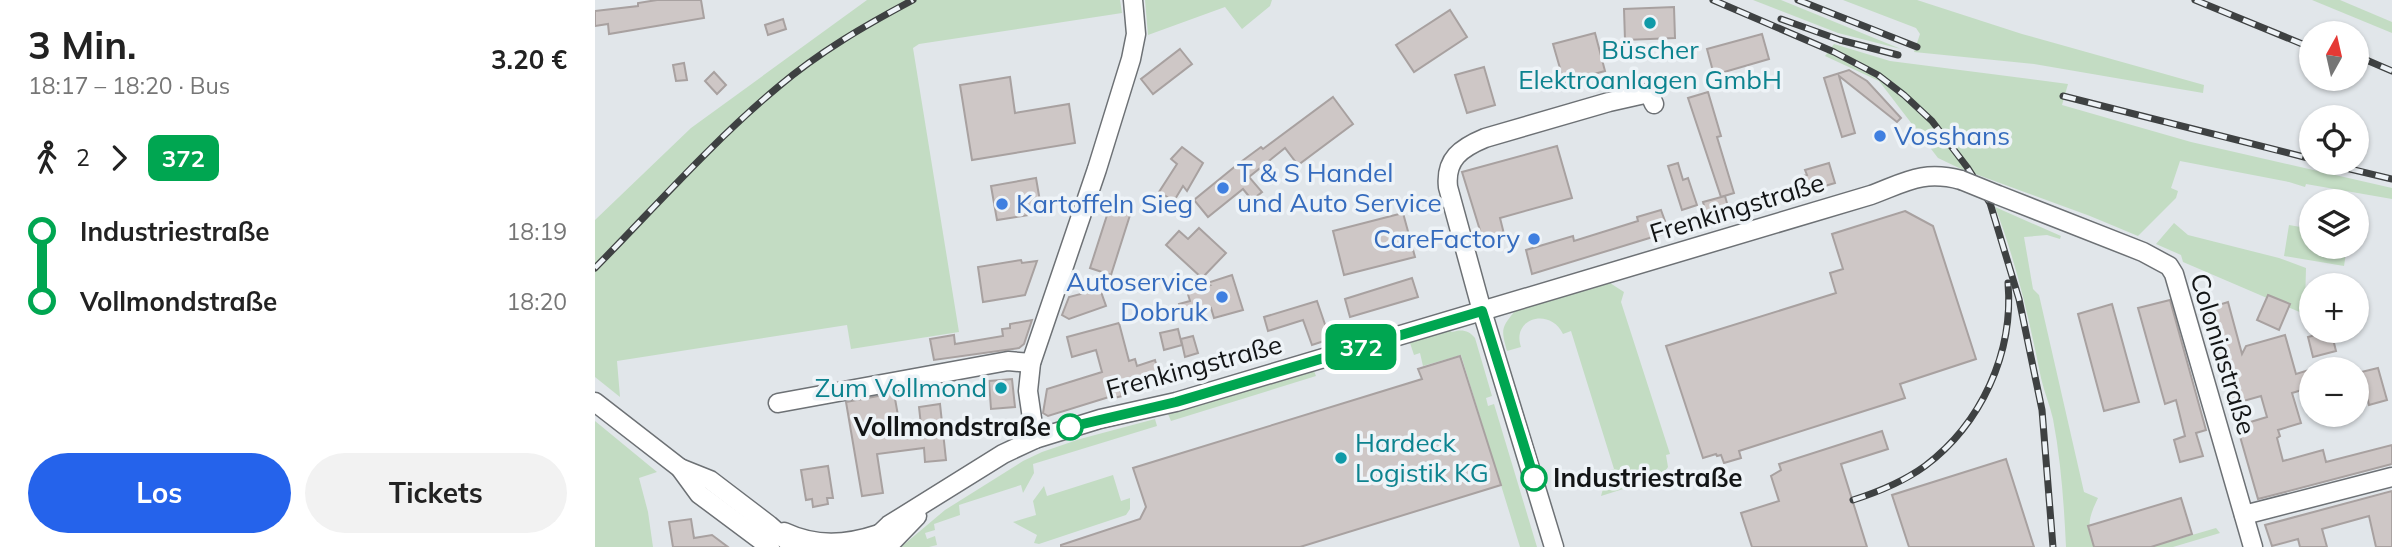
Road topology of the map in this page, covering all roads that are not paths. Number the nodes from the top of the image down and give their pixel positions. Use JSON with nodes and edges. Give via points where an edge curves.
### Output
{"nodes":[{"id":1,"x":1132,"y":0,"type":"edge"},
{"id":2,"x":1654,"y":104,"type":"dead end"},
{"id":3,"x":1925,"y":175,"type":"joint"},
{"id":4,"x":1482,"y":311,"type":"junction"},
{"id":5,"x":1031,"y":363,"type":"junction"},
{"id":6,"x":595,"y":402,"type":"edge"},
{"id":7,"x":778,"y":402,"type":"dead end"},
{"id":8,"x":1035,"y":439,"type":"junction"},
{"id":9,"x":680,"y":468,"type":"junction"},
{"id":10,"x":2392,"y":477,"type":"edge"},
{"id":11,"x":2244,"y":515,"type":"junction"},
{"id":12,"x":769,"y":525,"type":"junction"},
{"id":13,"x":745,"y":530,"type":"junction"},
{"id":14,"x":877,"y":543,"type":"edge"},
{"id":15,"x":759,"y":547,"type":"edge"},
{"id":16,"x":770,"y":547,"type":"edge"},
{"id":17,"x":794,"y":547,"type":"edge"},
{"id":18,"x":1554,"y":547,"type":"edge"},
{"id":19,"x":2253,"y":547,"type":"edge"}],
"edges":[{"from":1,"to":5,"type":"street","via":[[1136,34],[1131,59]]},
{"from":2,"to":4,"type":"street","via":[[1649,93],[1609,102],[1485,138],[1453,157],[1448,187]]},
{"from":3,"to":4,"type":"street","name":"Frenkingstraße"},
{"from":3,"to":11,"type":"street","name":"Coloniastraße","bridge":true,"via":[[1961,180],[2169,266]]},
{"from":4,"to":8,"type":"street","name":"Frenkingstraße"},
{"from":4,"to":18,"type":"street"},
{"from":5,"to":7,"type":"street","via":[[1008,361]]},
{"from":5,"to":8,"type":"street","via":[[1028,391]]},
{"from":6,"to":9,"type":"street"},
{"from":8,"to":14,"type":"street","name":"Frenkingstraße","via":[[931,500]]},
{"from":9,"to":12,"type":"street","via":[[710,480]]},
{"from":9,"to":13,"type":"street","via":[[699,494]]},
{"from":10,"to":11,"type":"street"},
{"from":11,"to":19,"type":"street","name":"Coloniastraße"},
{"from":12,"to":14,"type":"street","via":[[821,543]]},
{"from":12,"to":17,"type":"street"},
{"from":13,"to":15,"type":"street"},
{"from":13,"to":16,"type":"street"}]}
